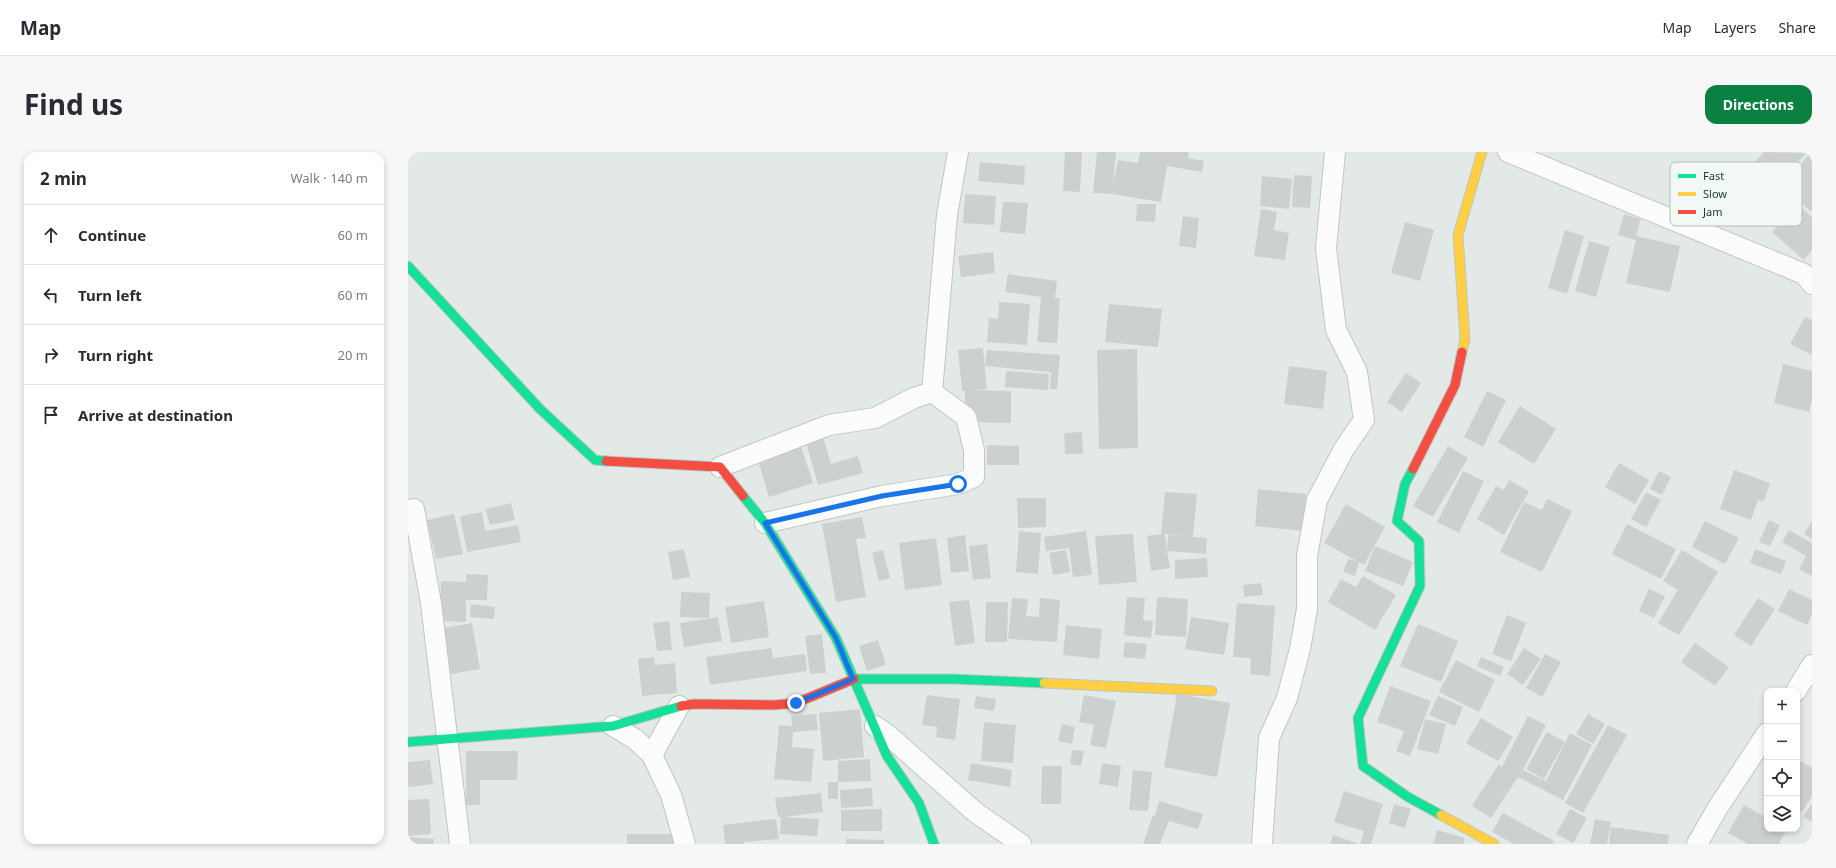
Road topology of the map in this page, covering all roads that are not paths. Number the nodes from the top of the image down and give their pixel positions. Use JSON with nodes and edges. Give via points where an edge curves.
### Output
{"nodes":[{"id":1,"x":958,"y":152,"type":"edge"},
{"id":2,"x":1335,"y":152,"type":"edge"},
{"id":3,"x":1482,"y":152,"type":"edge"},
{"id":4,"x":1508,"y":152,"type":"edge"},
{"id":5,"x":1670,"y":219,"type":"edge"},
{"id":6,"x":1688,"y":226,"type":"edge"},
{"id":7,"x":408,"y":266,"type":"edge"},
{"id":8,"x":1812,"y":284,"type":"edge"},
{"id":9,"x":932,"y":392,"type":"junction"},
{"id":10,"x":720,"y":467,"type":"junction"},
{"id":11,"x":408,"y":510,"type":"edge"},
{"id":12,"x":765,"y":523,"type":"junction"},
{"id":13,"x":1812,"y":665,"type":"edge"},
{"id":14,"x":853,"y":679,"type":"junction"},
{"id":15,"x":1798,"y":688,"type":"edge"},
{"id":16,"x":1212,"y":691,"type":"dead end"},
{"id":17,"x":679,"y":706,"type":"junction"},
{"id":18,"x":613,"y":726,"type":"junction"},
{"id":19,"x":875,"y":726,"type":"junction"},
{"id":20,"x":1764,"y":738,"type":"edge"},
{"id":21,"x":448,"y":740,"type":"junction"},
{"id":22,"x":408,"y":742,"type":"edge"},
{"id":23,"x":652,"y":755,"type":"junction"},
{"id":24,"x":460,"y":844,"type":"edge"},
{"id":25,"x":685,"y":844,"type":"edge"},
{"id":26,"x":934,"y":844,"type":"edge"},
{"id":27,"x":1021,"y":844,"type":"edge"},
{"id":28,"x":1262,"y":844,"type":"edge"},
{"id":29,"x":1494,"y":844,"type":"edge"},
{"id":30,"x":1697,"y":844,"type":"edge"}],
"edges":[{"from":1,"to":9,"type":"street","via":[[947,215]]},
{"from":2,"to":28,"type":"street","via":[[1326,248],[1336,330],[1357,372],[1364,420],[1344,449],[1317,500],[1307,556],[1307,609],[1300,649],[1287,698],[1269,738]]},
{"from":3,"to":29,"type":"street","via":[[1458,235],[1465,340],[1455,385],[1405,484],[1397,522],[1419,541],[1420,586],[1358,718],[1363,766],[1408,797]]},
{"from":4,"to":5,"type":"street"},
{"from":6,"to":8,"type":"street","via":[[1804,274]]},
{"from":7,"to":10,"type":"street","via":[[540,409],[595,460]]},
{"from":9,"to":10,"type":"street","via":[[914,398],[875,418],[829,425]]},
{"from":9,"to":12,"type":"street","via":[[966,417],[974,450],[974,477],[958,484],[882,496]]},
{"from":10,"to":12,"type":"street"},
{"from":11,"to":21,"type":"street","via":[[414,509],[431,603]]},
{"from":12,"to":14,"type":"street","via":[[836,638]]},
{"from":13,"to":15,"type":"street"},
{"from":14,"to":16,"type":"street","via":[[952,679]]},
{"from":14,"to":17,"type":"street","via":[[796,703]]},
{"from":14,"to":19,"type":"street"},
{"from":17,"to":18,"type":"street"},
{"from":17,"to":23,"type":"street"},
{"from":18,"to":21,"type":"street"},
{"from":18,"to":23,"type":"street","via":[[635,739]]},
{"from":19,"to":26,"type":"street","via":[[887,756],[925,817]]},
{"from":19,"to":27,"type":"street","via":[[974,812]]},
{"from":20,"to":30,"type":"street"},
{"from":21,"to":22,"type":"street"},
{"from":21,"to":24,"type":"street"},
{"from":23,"to":25,"type":"street","via":[[671,795]]}]}
